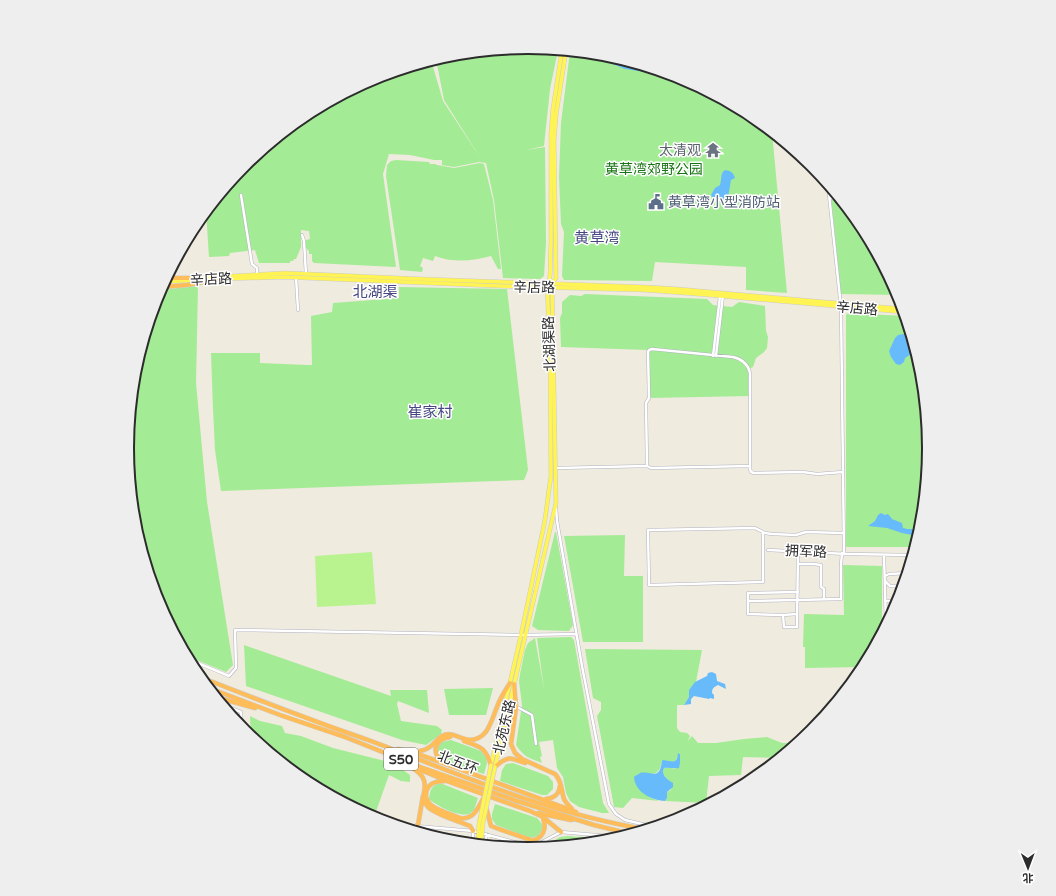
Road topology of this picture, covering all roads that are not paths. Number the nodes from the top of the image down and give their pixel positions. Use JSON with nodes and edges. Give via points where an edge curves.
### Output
{"nodes":[{"id":1,"x":563,"y":56,"type":"edge"},
{"id":2,"x":829,"y":194,"type":"edge"},
{"id":3,"x":240,"y":195,"type":"dead end"},
{"id":4,"x":830,"y":198,"type":"joint"},
{"id":5,"x":302,"y":235,"type":"dead end"},
{"id":6,"x":257,"y":274,"type":"junction"},
{"id":7,"x":306,"y":274,"type":"junction"},
{"id":8,"x":194,"y":277,"type":"joint"},
{"id":9,"x":296,"y":277,"type":"junction"},
{"id":10,"x":338,"y":277,"type":"junction"},
{"id":11,"x":173,"y":279,"type":"edge"},
{"id":12,"x":220,"y":279,"type":"junction"},
{"id":13,"x":172,"y":280,"type":"edge"},
{"id":14,"x":169,"y":286,"type":"edge"},
{"id":15,"x":550,"y":286,"type":"junction"},
{"id":16,"x":722,"y":295,"type":"junction"},
{"id":17,"x":841,"y":305,"type":"junction"},
{"id":18,"x":896,"y":309,"type":"edge"},
{"id":19,"x":298,"y":310,"type":"dead end"},
{"id":20,"x":897,"y":311,"type":"edge"},
{"id":21,"x":715,"y":356,"type":"junction"},
{"id":22,"x":647,"y":466,"type":"junction"},
{"id":23,"x":750,"y":466,"type":"junction"},
{"id":24,"x":556,"y":468,"type":"junction"},
{"id":25,"x":843,"y":472,"type":"junction"},
{"id":26,"x":556,"y":503,"type":"junction"},
{"id":27,"x":763,"y":532,"type":"junction"},
{"id":28,"x":844,"y":534,"type":"junction"},
{"id":29,"x":768,"y":550,"type":"dead end"},
{"id":30,"x":798,"y":551,"type":"junction"},
{"id":31,"x":843,"y":554,"type":"junction"},
{"id":32,"x":884,"y":555,"type":"junction"},
{"id":33,"x":907,"y":555,"type":"edge"},
{"id":34,"x":799,"y":564,"type":"junction"},
{"id":35,"x":902,"y":573,"type":"edge"},
{"id":36,"x":885,"y":576,"type":"junction"},
{"id":37,"x":885,"y":581,"type":"junction"},
{"id":38,"x":897,"y":587,"type":"edge"},
{"id":39,"x":798,"y":592,"type":"junction"},
{"id":40,"x":824,"y":599,"type":"junction"},
{"id":41,"x":748,"y":600,"type":"junction"},
{"id":42,"x":798,"y":600,"type":"junction"},
{"id":43,"x":885,"y":601,"type":"junction"},
{"id":44,"x":891,"y":601,"type":"edge"},
{"id":45,"x":885,"y":613,"type":"edge"},
{"id":46,"x":797,"y":614,"type":"junction"},
{"id":47,"x":783,"y":615,"type":"junction"},
{"id":48,"x":576,"y":634,"type":"junction"},
{"id":49,"x":523,"y":635,"type":"junction"},
{"id":50,"x":198,"y":663,"type":"edge"},
{"id":51,"x":210,"y":681,"type":"edge"},
{"id":52,"x":512,"y":683,"type":"junction"},
{"id":53,"x":218,"y":691,"type":"edge"},
{"id":54,"x":225,"y":699,"type":"edge"},
{"id":55,"x":518,"y":708,"type":"dead end"},
{"id":56,"x":233,"y":709,"type":"edge"},
{"id":57,"x":280,"y":715,"type":"junction"},
{"id":58,"x":241,"y":718,"type":"edge"},
{"id":59,"x":377,"y":743,"type":"junction"},
{"id":60,"x":536,"y":744,"type":"dead end"},
{"id":61,"x":379,"y":750,"type":"junction"},
{"id":62,"x":412,"y":752,"type":"junction"},
{"id":63,"x":443,"y":763,"type":"junction"},
{"id":64,"x":408,"y":765,"type":"junction"},
{"id":65,"x":493,"y":766,"type":"junction"},
{"id":66,"x":447,"y":781,"type":"junction"},
{"id":67,"x":423,"y":796,"type":"junction"},
{"id":68,"x":484,"y":797,"type":"junction"},
{"id":69,"x":544,"y":800,"type":"junction"},
{"id":70,"x":486,"y":807,"type":"junction"},
{"id":71,"x":574,"y":810,"type":"junction"},
{"id":72,"x":530,"y":811,"type":"junction"},
{"id":73,"x":583,"y":816,"type":"junction"},
{"id":74,"x":543,"y":817,"type":"junction"},
{"id":75,"x":644,"y":824,"type":"edge"},
{"id":76,"x":413,"y":825,"type":"edge"},
{"id":77,"x":417,"y":825,"type":"junction"},
{"id":78,"x":594,"y":825,"type":"junction"},
{"id":79,"x":634,"y":828,"type":"edge"},
{"id":80,"x":473,"y":831,"type":"junction"},
{"id":81,"x":619,"y":831,"type":"edge"},
{"id":82,"x":561,"y":832,"type":"junction"},
{"id":83,"x":486,"y":834,"type":"junction"},
{"id":84,"x":595,"y":836,"type":"edge"},
{"id":85,"x":473,"y":838,"type":"edge"},
{"id":86,"x":478,"y":839,"type":"edge"},
{"id":87,"x":481,"y":839,"type":"edge"},
{"id":88,"x":486,"y":840,"type":"edge"},
{"id":89,"x":513,"y":841,"type":"edge"},
{"id":90,"x":544,"y":841,"type":"edge"}],
"edges":[{"from":1,"to":15,"type":"main road","name":"北湖渠路","via":[[551,133]]},
{"from":2,"to":4,"type":"street"},
{"from":3,"to":6,"type":"street","via":[[252,264],[257,268]]},
{"from":4,"to":17,"type":"street"},
{"from":5,"to":7,"type":"street"},
{"from":6,"to":7,"type":"main road","name":"辛店路"},
{"from":6,"to":8,"type":"main road","name":"辛店路"},
{"from":7,"to":10,"type":"main road","name":"辛店路"},
{"from":8,"to":11,"type":"highway"},
{"from":9,"to":10,"type":"main road","name":"辛店路"},
{"from":9,"to":12,"type":"main road","name":"辛店路"},
{"from":9,"to":19,"type":"street"},
{"from":10,"to":15,"type":"main road","name":"辛店路"},
{"from":12,"to":13,"type":"main road","name":"辛店路"},
{"from":12,"to":14,"type":"highway"},
{"from":15,"to":16,"type":"main road","name":"辛店路"},
{"from":15,"to":24,"type":"main road","name":"北湖渠路"},
{"from":15,"to":49,"type":"main road","name":"北湖渠路","via":[[548,312],[551,477],[548,508]]},
{"from":16,"to":17,"type":"main road","name":"辛店路"},
{"from":16,"to":21,"type":"street"},
{"from":17,"to":18,"type":"main road","name":"辛店路"},
{"from":17,"to":20,"type":"main road","name":"辛店路"},
{"from":17,"to":25,"type":"street"},
{"from":21,"to":22,"type":"street","via":[[649,350],[646,403]]},
{"from":21,"to":23,"type":"street","via":[[739,358],[749,368]]},
{"from":22,"to":23,"type":"street"},
{"from":22,"to":24,"type":"street"},
{"from":23,"to":25,"type":"street","via":[[751,472],[754,473]]},
{"from":24,"to":26,"type":"main road","name":"北湖渠路"},
{"from":25,"to":28,"type":"street"},
{"from":26,"to":48,"type":"street"},
{"from":26,"to":49,"type":"main road","name":"北湖渠路"},
{"from":27,"to":27,"type":"street","via":[[763,582],[649,584],[648,530],[755,528]]},
{"from":27,"to":28,"type":"street","via":[[796,535],[806,532]]},
{"from":28,"to":31,"type":"street"},
{"from":29,"to":30,"type":"street","name":"拥军路"},
{"from":30,"to":31,"type":"street","name":"拥军路"},
{"from":30,"to":34,"type":"street"},
{"from":31,"to":32,"type":"street","name":"拥军路"},
{"from":31,"to":40,"type":"street","via":[[840,599]]},
{"from":32,"to":33,"type":"street","name":"拥军路"},
{"from":32,"to":36,"type":"street"},
{"from":34,"to":39,"type":"street"},
{"from":34,"to":40,"type":"street","via":[[820,565]]},
{"from":35,"to":36,"type":"street"},
{"from":36,"to":37,"type":"street"},
{"from":37,"to":38,"type":"street","via":[[890,586]]},
{"from":37,"to":43,"type":"street"},
{"from":39,"to":41,"type":"street","via":[[748,593]]},
{"from":39,"to":42,"type":"street"},
{"from":40,"to":42,"type":"street"},
{"from":41,"to":42,"type":"street"},
{"from":41,"to":47,"type":"street","via":[[748,614]]},
{"from":42,"to":46,"type":"street"},
{"from":43,"to":44,"type":"street"},
{"from":43,"to":45,"type":"street"},
{"from":46,"to":47,"type":"street"},
{"from":46,"to":47,"type":"street","via":[[795,628],[784,627]]},
{"from":48,"to":49,"type":"street"},
{"from":48,"to":75,"type":"street","via":[[609,804],[616,814],[625,820]]},
{"from":49,"to":50,"type":"street","via":[[235,630],[236,668],[229,676]]},
{"from":49,"to":52,"type":"main road","name":"北苑东路"},
{"from":51,"to":59,"type":"highway","name":"北五环","number":"S50"},
{"from":52,"to":62,"type":"highway","via":[[502,694],[491,725],[482,736],[469,740],[451,734],[444,735],[430,747]]},
{"from":52,"to":65,"type":"main road","name":"北苑东路"},
{"from":52,"to":71,"type":"highway","via":[[516,707],[511,744],[515,753],[522,759],[555,774],[561,782],[564,798]]},
{"from":53,"to":57,"type":"highway","name":"北五环","number":"S50"},
{"from":54,"to":57,"type":"highway"},
{"from":55,"to":60,"type":"street","via":[[532,715]]},
{"from":56,"to":58,"type":"street","via":[[241,712]]},
{"from":57,"to":61,"type":"highway","name":"北五环","number":"S50"},
{"from":59,"to":62,"type":"highway"},
{"from":59,"to":73,"type":"highway","name":"北五环","number":"S50","via":[[477,782]]},
{"from":61,"to":64,"type":"highway"},
{"from":61,"to":78,"type":"highway","name":"北五环","number":"S50","via":[[514,800]]},
{"from":62,"to":63,"type":"highway"},
{"from":63,"to":65,"type":"highway","via":[[437,757],[436,745],[448,737],[480,747]]},
{"from":63,"to":69,"type":"highway"},
{"from":64,"to":66,"type":"highway"},
{"from":64,"to":67,"type":"highway","via":[[423,778]]},
{"from":65,"to":68,"type":"main road","name":"北苑东路","bridge":true},
{"from":65,"to":69,"type":"highway","via":[[509,758],[554,775],[558,779],[559,790],[557,795]]},
{"from":65,"to":70,"type":"main road","name":"北苑东路","bridge":true},
{"from":66,"to":68,"type":"highway","via":[[437,781],[428,787],[426,798],[430,805],[469,818]]},
{"from":66,"to":72,"type":"highway"},
{"from":67,"to":77,"type":"highway"},
{"from":67,"to":80,"type":"highway","via":[[431,810],[470,826]]},
{"from":68,"to":86,"type":"main road","name":"北苑东路","bridge":true,"via":[[478,824]]},
{"from":69,"to":71,"type":"highway"},
{"from":70,"to":74,"type":"highway","via":[[491,826],[531,840],[543,834],[546,826]]},
{"from":70,"to":87,"type":"main road","name":"北苑东路","bridge":true},
{"from":71,"to":73,"type":"highway"},
{"from":72,"to":74,"type":"highway"},
{"from":72,"to":78,"type":"highway"},
{"from":73,"to":79,"type":"highway","name":"北五环","number":"S50"},
{"from":74,"to":82,"type":"highway"},
{"from":76,"to":77,"type":"street"},
{"from":77,"to":80,"type":"street"},
{"from":78,"to":81,"type":"highway","name":"北五环","number":"S50"},
{"from":80,"to":83,"type":"street"},
{"from":80,"to":85,"type":"street"},
{"from":82,"to":84,"type":"street"},
{"from":82,"to":90,"type":"street"},
{"from":83,"to":88,"type":"street"},
{"from":83,"to":89,"type":"street"}]}
